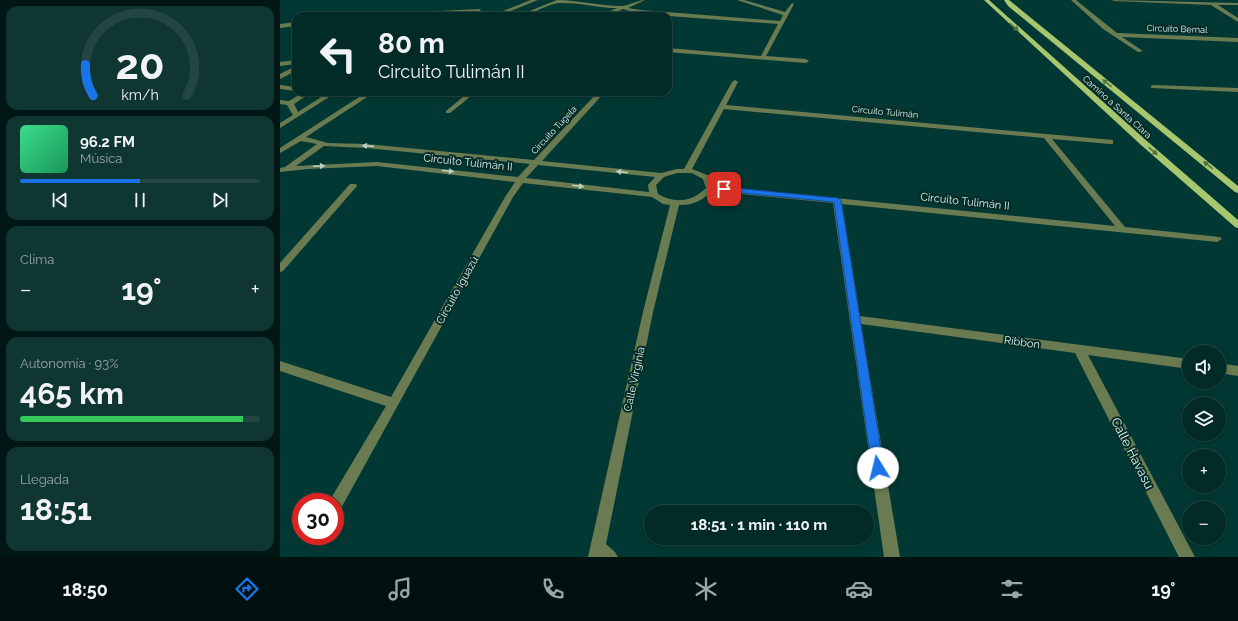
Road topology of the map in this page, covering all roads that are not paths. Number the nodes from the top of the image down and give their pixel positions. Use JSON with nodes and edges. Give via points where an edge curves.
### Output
{"nodes":[{"id":1,"x":536,"y":0,"type":"edge"},
{"id":2,"x":562,"y":0,"type":"edge"},
{"id":3,"x":584,"y":0,"type":"edge"},
{"id":4,"x":608,"y":0,"type":"edge"},
{"id":5,"x":642,"y":0,"type":"edge"},
{"id":6,"x":739,"y":0,"type":"edge"},
{"id":7,"x":986,"y":0,"type":"edge"},
{"id":8,"x":1006,"y":0,"type":"edge"},
{"id":9,"x":1072,"y":0,"type":"edge"},
{"id":10,"x":1114,"y":0,"type":"edge"},
{"id":11,"x":1208,"y":0,"type":"edge"},
{"id":12,"x":556,"y":2,"type":"junction"},
{"id":13,"x":577,"y":2,"type":"junction"},
{"id":14,"x":792,"y":4,"type":"dead end"},
{"id":15,"x":1213,"y":4,"type":"junction"},
{"id":16,"x":1238,"y":4,"type":"edge"},
{"id":17,"x":621,"y":7,"type":"junction"},
{"id":18,"x":478,"y":10,"type":"dead end"},
{"id":19,"x":439,"y":12,"type":"edge"},
{"id":20,"x":504,"y":12,"type":"edge"},
{"id":21,"x":530,"y":12,"type":"edge"},
{"id":22,"x":610,"y":12,"type":"edge"},
{"id":23,"x":641,"y":12,"type":"edge"},
{"id":24,"x":672,"y":14,"type":"edge"},
{"id":25,"x":786,"y":14,"type":"junction"},
{"id":26,"x":1238,"y":20,"type":"edge"},
{"id":27,"x":781,"y":23,"type":"junction"},
{"id":28,"x":292,"y":24,"type":"edge"},
{"id":29,"x":280,"y":26,"type":"edge"},
{"id":30,"x":1115,"y":36,"type":"junction"},
{"id":31,"x":1238,"y":40,"type":"edge"},
{"id":32,"x":672,"y":50,"type":"edge"},
{"id":33,"x":1140,"y":51,"type":"dead end"},
{"id":34,"x":762,"y":57,"type":"junction"},
{"id":35,"x":806,"y":61,"type":"dead end"},
{"id":36,"x":292,"y":62,"type":"edge"},
{"id":37,"x":280,"y":64,"type":"edge"},
{"id":38,"x":292,"y":70,"type":"edge"},
{"id":39,"x":280,"y":77,"type":"edge"},
{"id":40,"x":735,"y":82,"type":"dead end"},
{"id":41,"x":280,"y":87,"type":"edge"},
{"id":42,"x":1153,"y":87,"type":"dead end"},
{"id":43,"x":292,"y":88,"type":"edge"},
{"id":44,"x":1238,"y":90,"type":"edge"},
{"id":45,"x":302,"y":96,"type":"edge"},
{"id":46,"x":328,"y":96,"type":"edge"},
{"id":47,"x":366,"y":96,"type":"edge"},
{"id":48,"x":468,"y":96,"type":"edge"},
{"id":49,"x":598,"y":96,"type":"edge"},
{"id":50,"x":280,"y":102,"type":"edge"},
{"id":51,"x":290,"y":103,"type":"junction"},
{"id":52,"x":722,"y":107,"type":"junction"},
{"id":53,"x":448,"y":112,"type":"dead end"},
{"id":54,"x":296,"y":116,"type":"junction"},
{"id":55,"x":280,"y":126,"type":"edge"},
{"id":56,"x":1046,"y":136,"type":"junction"},
{"id":57,"x":300,"y":138,"type":"junction"},
{"id":58,"x":1110,"y":142,"type":"dead end"},
{"id":59,"x":322,"y":144,"type":"junction"},
{"id":60,"x":397,"y":149,"type":"junction"},
{"id":61,"x":280,"y":151,"type":"edge"},
{"id":62,"x":536,"y":163,"type":"junction"},
{"id":63,"x":377,"y":164,"type":"junction"},
{"id":64,"x":283,"y":169,"type":"edge"},
{"id":65,"x":687,"y":171,"type":"junction"},
{"id":66,"x":661,"y":176,"type":"junction"},
{"id":67,"x":521,"y":179,"type":"junction"},
{"id":68,"x":353,"y":186,"type":"dead end"},
{"id":69,"x":710,"y":188,"type":"junction"},
{"id":70,"x":1238,"y":190,"type":"edge"},
{"id":71,"x":654,"y":195,"type":"junction"},
{"id":72,"x":837,"y":200,"type":"junction"},
{"id":73,"x":675,"y":202,"type":"junction"},
{"id":74,"x":1238,"y":225,"type":"edge"},
{"id":75,"x":1123,"y":230,"type":"junction"},
{"id":76,"x":1217,"y":239,"type":"dead end"},
{"id":77,"x":280,"y":269,"type":"edge"},
{"id":78,"x":855,"y":319,"type":"junction"},
{"id":79,"x":1079,"y":349,"type":"junction"},
{"id":80,"x":1182,"y":363,"type":"edge"},
{"id":81,"x":280,"y":366,"type":"edge"},
{"id":82,"x":1226,"y":369,"type":"edge"},
{"id":83,"x":1238,"y":371,"type":"edge"},
{"id":84,"x":394,"y":403,"type":"junction"},
{"id":85,"x":342,"y":493,"type":"edge"},
{"id":86,"x":597,"y":552,"type":"edge"},
{"id":87,"x":610,"y":557,"type":"edge"},
{"id":88,"x":892,"y":557,"type":"edge"},
{"id":89,"x":1187,"y":557,"type":"edge"}],
"edges":[{"from":1,"to":20,"type":"street"},
{"from":2,"to":12,"type":"street"},
{"from":3,"to":13,"type":"street"},
{"from":4,"to":17,"type":"street"},
{"from":5,"to":17,"type":"street"},
{"from":6,"to":25,"type":"street"},
{"from":7,"to":74,"type":"main road","name":"Camino a Santa Clara","one_way":true},
{"from":70,"to":8,"type":"main road","name":"Camino a Santa Clara","one_way":true},
{"from":9,"to":30,"type":"street","via":[[1090,18]]},
{"from":10,"to":15,"type":"street"},
{"from":11,"to":15,"type":"street"},
{"from":12,"to":13,"type":"street"},
{"from":12,"to":21,"type":"street"},
{"from":13,"to":17,"type":"street"},
{"from":14,"to":25,"type":"street"},
{"from":15,"to":16,"type":"street"},
{"from":15,"to":26,"type":"street"},
{"from":17,"to":22,"type":"street"},
{"from":17,"to":23,"type":"street"},
{"from":18,"to":19,"type":"street"},
{"from":24,"to":27,"type":"street"},
{"from":25,"to":27,"type":"street"},
{"from":27,"to":34,"type":"street"},
{"from":28,"to":29,"type":"street"},
{"from":30,"to":31,"type":"street","name":"Circuito Bernal"},
{"from":30,"to":33,"type":"street"},
{"from":32,"to":34,"type":"street"},
{"from":34,"to":35,"type":"street"},
{"from":36,"to":37,"type":"street"},
{"from":38,"to":39,"type":"street"},
{"from":40,"to":52,"type":"street"},
{"from":41,"to":43,"type":"street"},
{"from":42,"to":44,"type":"street"},
{"from":45,"to":51,"type":"street"},
{"from":46,"to":54,"type":"street"},
{"from":47,"to":57,"type":"street"},
{"from":48,"to":53,"type":"street"},
{"from":49,"to":62,"type":"street","name":"Circuito Tugela"},
{"from":50,"to":51,"type":"street"},
{"from":51,"to":54,"type":"street"},
{"from":52,"to":56,"type":"street","name":"Circuito Tulimán"},
{"from":52,"to":65,"type":"street"},
{"from":54,"to":55,"type":"street"},
{"from":56,"to":58,"type":"street","name":"Circuito Tulimán"},
{"from":56,"to":75,"type":"street"},
{"from":57,"to":59,"type":"street","name":"Circuito Tulimán II"},
{"from":57,"to":61,"type":"street"},
{"from":60,"to":59,"type":"street","name":"Circuito Tulimán II","one_way":true},
{"from":59,"to":64,"type":"street"},
{"from":60,"to":62,"type":"street","name":"Circuito Tulimán II"},
{"from":60,"to":63,"type":"street"},
{"from":66,"to":62,"type":"street","name":"Circuito Tulimán II","one_way":true},
{"from":62,"to":67,"type":"street","name":"Circuito Tugela"},
{"from":64,"to":63,"type":"street","name":"Circuito Tulimán II","one_way":true},
{"from":63,"to":67,"type":"street","name":"Circuito Tulimán II","one_way":true},
{"from":65,"to":66,"type":"street"},
{"from":65,"to":69,"type":"street","via":[[707,178]]},
{"from":66,"to":71,"type":"street","via":[[652,185]]},
{"from":67,"to":71,"type":"street","name":"Circuito Tulimán II","one_way":true},
{"from":67,"to":84,"type":"street","name":"Circuito Iguazú"},
{"from":68,"to":77,"type":"street"},
{"from":69,"to":72,"type":"street","name":"Circuito Tulimán II"},
{"from":69,"to":73,"type":"street","via":[[701,197],[684,203]]},
{"from":71,"to":73,"type":"street","name":"Circuito Tulimán II","via":[[666,202]]},
{"from":72,"to":75,"type":"street","name":"Circuito Tulimán II"},
{"from":72,"to":78,"type":"street"},
{"from":73,"to":86,"type":"street","name":"Calle Virginia","via":[[648,312]]},
{"from":75,"to":76,"type":"street","name":"Circuito Tulimán II"},
{"from":78,"to":79,"type":"street","name":"Ribbon"},
{"from":78,"to":88,"type":"street"},
{"from":79,"to":80,"type":"street","name":"Ribbon"},
{"from":79,"to":89,"type":"street","name":"Calle Havasu"},
{"from":81,"to":84,"type":"street"},
{"from":82,"to":83,"type":"street"},
{"from":84,"to":85,"type":"street","name":"Circuito Iguazú"},
{"from":86,"to":87,"type":"street"}]}
